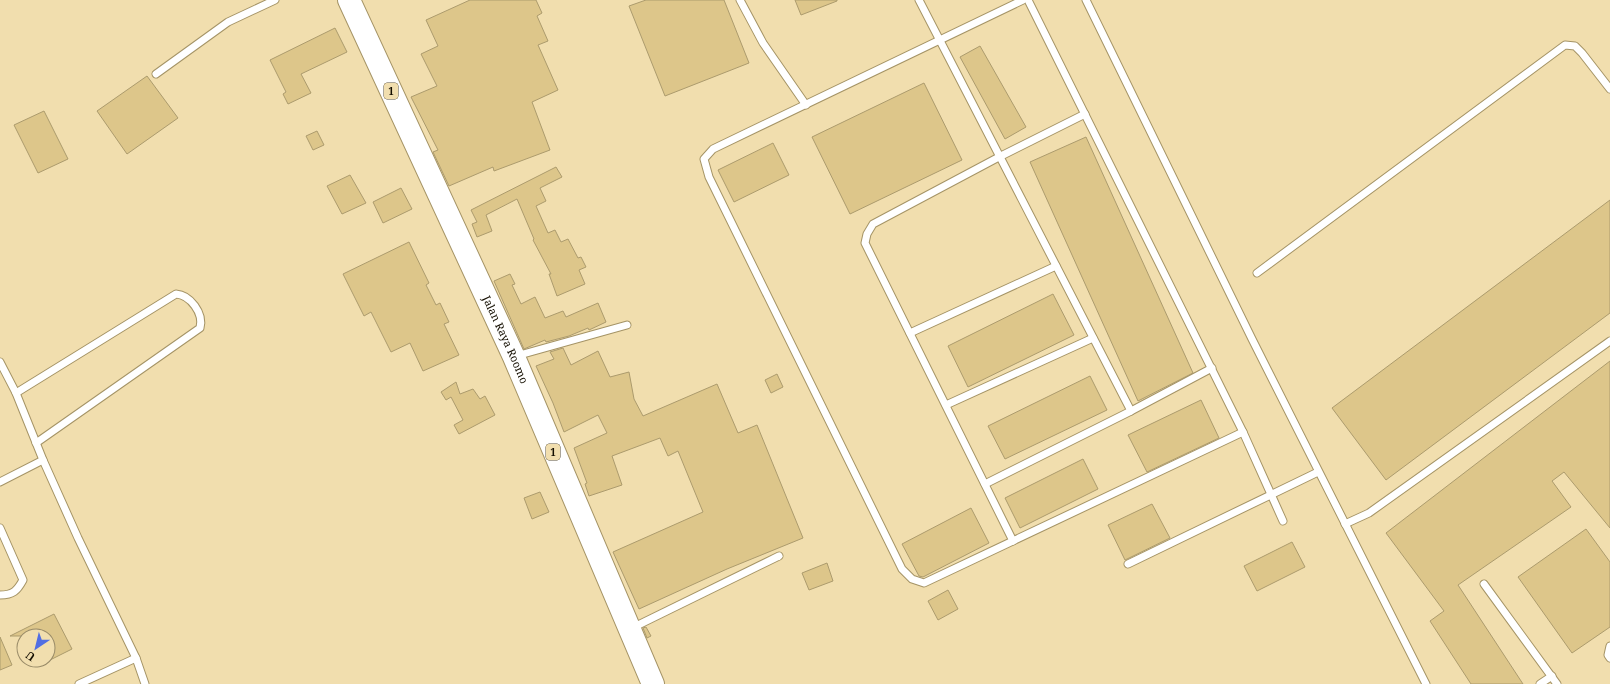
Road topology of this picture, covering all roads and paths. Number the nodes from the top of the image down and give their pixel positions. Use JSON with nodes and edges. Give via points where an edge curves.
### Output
{"nodes":[{"id":1,"x":276,"y":0,"type":"edge"},
{"id":2,"x":349,"y":0,"type":"edge"},
{"id":3,"x":740,"y":0,"type":"edge"},
{"id":4,"x":919,"y":0,"type":"edge"},
{"id":5,"x":1023,"y":0,"type":"edge"},
{"id":6,"x":1028,"y":0,"type":"edge"},
{"id":7,"x":1086,"y":0,"type":"edge"},
{"id":8,"x":940,"y":41,"type":"junction"},
{"id":9,"x":156,"y":74,"type":"dead end"},
{"id":10,"x":1610,"y":89,"type":"edge"},
{"id":11,"x":806,"y":105,"type":"junction"},
{"id":12,"x":1085,"y":114,"type":"junction"},
{"id":13,"x":999,"y":157,"type":"junction"},
{"id":14,"x":1056,"y":266,"type":"junction"},
{"id":15,"x":1257,"y":273,"type":"dead end"},
{"id":16,"x":627,"y":325,"type":"dead end"},
{"id":17,"x":910,"y":333,"type":"junction"},
{"id":18,"x":1093,"y":338,"type":"junction"},
{"id":19,"x":1610,"y":341,"type":"edge"},
{"id":20,"x":514,"y":357,"type":"junction"},
{"id":21,"x":1,"y":365,"type":"edge"},
{"id":22,"x":1212,"y":368,"type":"junction"},
{"id":23,"x":16,"y":393,"type":"junction"},
{"id":24,"x":946,"y":405,"type":"junction"},
{"id":25,"x":1131,"y":411,"type":"junction"},
{"id":26,"x":1243,"y":432,"type":"junction"},
{"id":27,"x":36,"y":443,"type":"junction"},
{"id":28,"x":43,"y":460,"type":"junction"},
{"id":29,"x":1318,"y":472,"type":"junction"},
{"id":30,"x":0,"y":482,"type":"edge"},
{"id":31,"x":985,"y":484,"type":"junction"},
{"id":32,"x":1272,"y":495,"type":"junction"},
{"id":33,"x":1283,"y":521,"type":"dead end"},
{"id":34,"x":1345,"y":524,"type":"junction"},
{"id":35,"x":0,"y":528,"type":"edge"},
{"id":36,"x":1013,"y":541,"type":"junction"},
{"id":37,"x":779,"y":556,"type":"dead end"},
{"id":38,"x":1128,"y":564,"type":"dead end"},
{"id":39,"x":1484,"y":584,"type":"dead end"},
{"id":40,"x":0,"y":595,"type":"edge"},
{"id":41,"x":630,"y":629,"type":"junction"},
{"id":42,"x":1610,"y":646,"type":"edge"},
{"id":43,"x":136,"y":658,"type":"junction"},
{"id":44,"x":1610,"y":658,"type":"edge"},
{"id":45,"x":1552,"y":676,"type":"junction"},
{"id":46,"x":79,"y":684,"type":"edge"},
{"id":47,"x":146,"y":684,"type":"edge"},
{"id":48,"x":653,"y":684,"type":"edge"},
{"id":49,"x":1426,"y":684,"type":"edge"},
{"id":50,"x":1540,"y":684,"type":"edge"},
{"id":51,"x":1557,"y":684,"type":"edge"}],
"edges":[{"from":1,"to":9,"type":"lane","via":[[228,22]]},
{"from":2,"to":20,"type":"highway","name":"Jalan Raya Roomo","number":"1"},
{"from":3,"to":11,"type":"lane","via":[[763,43]]},
{"from":4,"to":8,"type":"lane"},
{"from":5,"to":8,"type":"lane"},
{"from":6,"to":12,"type":"lane"},
{"from":7,"to":29,"type":"lane"},
{"from":8,"to":11,"type":"lane"},
{"from":8,"to":13,"type":"lane"},
{"from":10,"to":15,"type":"lane","via":[[1575,46],[1565,45]]},
{"from":11,"to":36,"type":"lane","via":[[713,149],[704,159],[709,177],[902,569],[912,579],[924,583]]},
{"from":12,"to":13,"type":"lane"},
{"from":12,"to":22,"type":"lane"},
{"from":13,"to":14,"type":"lane"},
{"from":13,"to":17,"type":"lane","via":[[873,224],[867,234],[865,243]]},
{"from":14,"to":17,"type":"lane"},
{"from":14,"to":18,"type":"lane"},
{"from":16,"to":20,"type":"lane"},
{"from":17,"to":24,"type":"lane"},
{"from":18,"to":24,"type":"lane"},
{"from":18,"to":25,"type":"lane"},
{"from":19,"to":34,"type":"lane","via":[[1369,513]]},
{"from":20,"to":41,"type":"highway","name":"Jalan Raya Roomo","number":"1"},
{"from":21,"to":23,"type":"lane"},
{"from":22,"to":25,"type":"lane"},
{"from":22,"to":26,"type":"lane"},
{"from":23,"to":27,"type":"lane"},
{"from":23,"to":27,"type":"lane","via":[[176,294],[188,297],[201,316],[200,328]]},
{"from":24,"to":31,"type":"lane"},
{"from":25,"to":31,"type":"lane"},
{"from":26,"to":32,"type":"lane"},
{"from":26,"to":36,"type":"lane"},
{"from":27,"to":28,"type":"lane"},
{"from":28,"to":30,"type":"lane"},
{"from":28,"to":43,"type":"lane"},
{"from":29,"to":32,"type":"lane"},
{"from":29,"to":34,"type":"lane"},
{"from":31,"to":36,"type":"lane"},
{"from":32,"to":33,"type":"lane"},
{"from":32,"to":38,"type":"lane"},
{"from":34,"to":49,"type":"lane"},
{"from":35,"to":40,"type":"lane","via":[[23,580],[18,590],[10,595]]},
{"from":37,"to":41,"type":"lane"},
{"from":39,"to":45,"type":"lane"},
{"from":41,"to":48,"type":"highway","name":"Jalan Raya Roomo","number":"1"},
{"from":42,"to":44,"type":"lane"},
{"from":43,"to":46,"type":"lane"},
{"from":43,"to":47,"type":"lane"},
{"from":45,"to":50,"type":"lane"},
{"from":45,"to":51,"type":"lane"}]}
